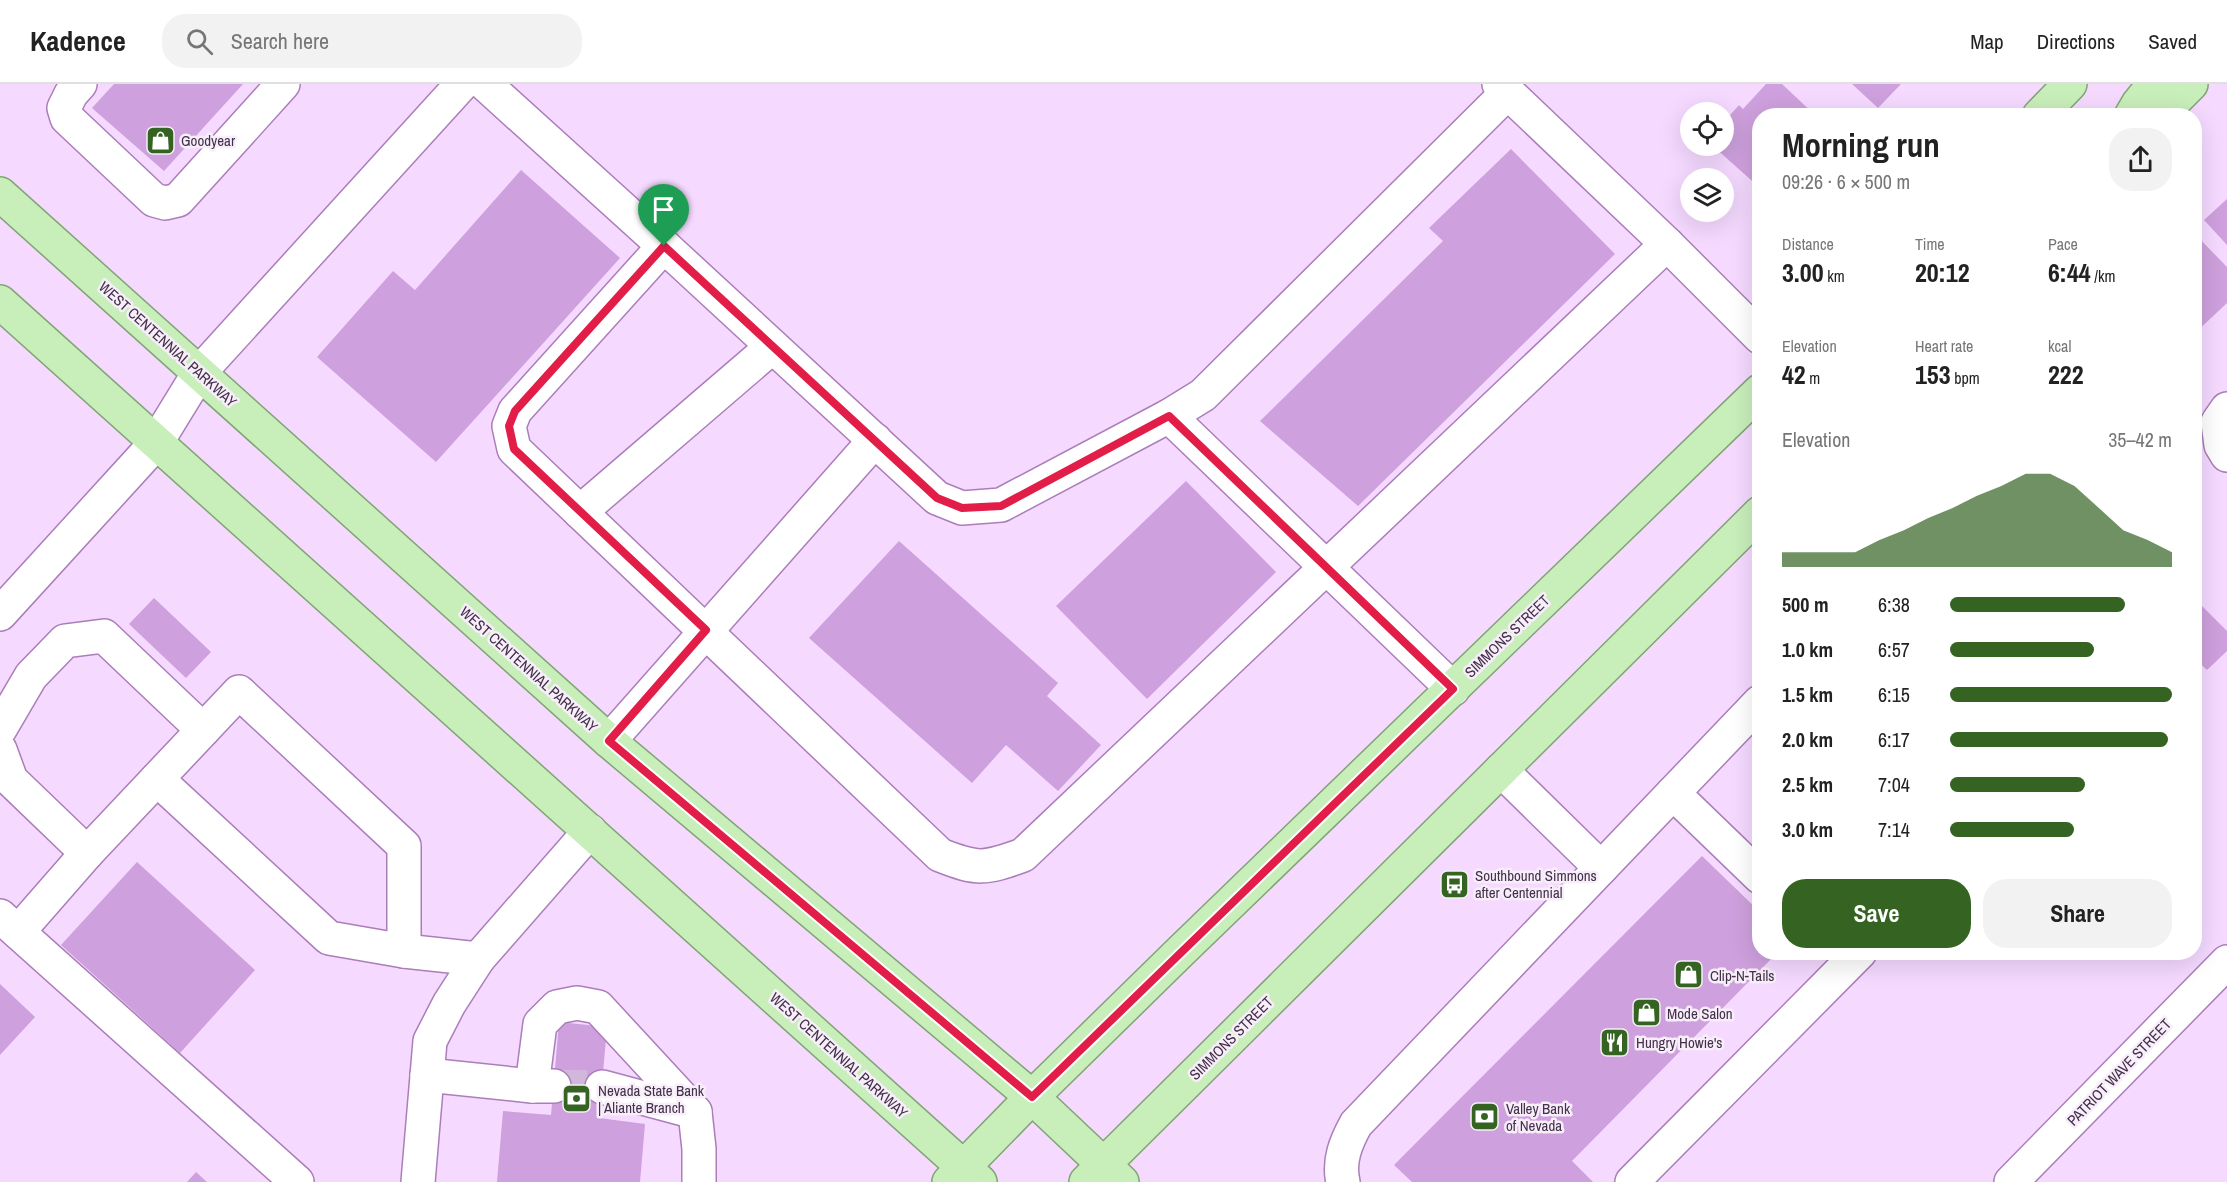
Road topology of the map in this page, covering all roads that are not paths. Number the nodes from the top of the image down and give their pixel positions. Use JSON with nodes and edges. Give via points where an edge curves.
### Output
{"nodes":[{"id":1,"x":80,"y":84,"type":"edge"},
{"id":2,"x":283,"y":84,"type":"edge"},
{"id":3,"x":462,"y":84,"type":"edge"},
{"id":4,"x":485,"y":84,"type":"edge"},
{"id":5,"x":2070,"y":84,"type":"edge"},
{"id":6,"x":2154,"y":84,"type":"edge"},
{"id":7,"x":2191,"y":84,"type":"edge"},
{"id":8,"x":1504,"y":88,"type":"edge"},
{"id":9,"x":2047,"y":108,"type":"edge"},
{"id":10,"x":2136,"y":108,"type":"edge"},
{"id":11,"x":2167,"y":108,"type":"edge"},
{"id":12,"x":0,"y":194,"type":"edge"},
{"id":13,"x":1667,"y":244,"type":"junction"},
{"id":14,"x":664,"y":246,"type":"junction"},
{"id":15,"x":0,"y":302,"type":"edge"},
{"id":16,"x":1752,"y":329,"type":"edge"},
{"id":17,"x":772,"y":346,"type":"junction"},
{"id":18,"x":199,"y":373,"type":"junction"},
{"id":19,"x":1752,"y":399,"type":"edge"},
{"id":20,"x":2222,"y":415,"type":"edge"},
{"id":21,"x":1169,"y":416,"type":"junction"},
{"id":22,"x":875,"y":440,"type":"junction"},
{"id":23,"x":156,"y":443,"type":"junction"},
{"id":24,"x":2227,"y":455,"type":"edge"},
{"id":25,"x":580,"y":512,"type":"junction"},
{"id":26,"x":1752,"y":521,"type":"edge"},
{"id":27,"x":1326,"y":569,"type":"junction"},
{"id":28,"x":0,"y":614,"type":"edge"},
{"id":29,"x":706,"y":630,"type":"junction"},
{"id":30,"x":1453,"y":689,"type":"junction"},
{"id":31,"x":1752,"y":716,"type":"edge"},
{"id":32,"x":0,"y":729,"type":"edge"},
{"id":33,"x":203,"y":730,"type":"junction"},
{"id":34,"x":609,"y":741,"type":"junction"},
{"id":35,"x":0,"y":750,"type":"edge"},
{"id":36,"x":1501,"y":770,"type":"junction"},
{"id":37,"x":158,"y":779,"type":"junction"},
{"id":38,"x":1673,"y":793,"type":"junction"},
{"id":39,"x":590,"y":831,"type":"junction"},
{"id":40,"x":87,"y":853,"type":"junction"},
{"id":41,"x":1601,"y":868,"type":"junction"},
{"id":42,"x":1752,"y":869,"type":"edge"},
{"id":43,"x":9,"y":924,"type":"edge"},
{"id":44,"x":404,"y":951,"type":"junction"},
{"id":45,"x":478,"y":959,"type":"junction"},
{"id":46,"x":1845,"y":960,"type":"edge"},
{"id":47,"x":2227,"y":962,"type":"edge"},
{"id":48,"x":427,"y":1075,"type":"junction"},
{"id":49,"x":602,"y":1087,"type":"tunnel mouth"},
{"id":50,"x":1032,"y":1097,"type":"junction"},
{"id":51,"x":695,"y":1112,"type":"junction"},
{"id":52,"x":1104,"y":1176,"type":"edge"},
{"id":53,"x":964,"y":1177,"type":"edge"},
{"id":54,"x":297,"y":1182,"type":"edge"},
{"id":55,"x":418,"y":1182,"type":"edge"},
{"id":56,"x":699,"y":1182,"type":"edge"},
{"id":57,"x":1342,"y":1182,"type":"edge"},
{"id":58,"x":1632,"y":1182,"type":"edge"},
{"id":59,"x":2011,"y":1182,"type":"edge"}],
"edges":[{"from":1,"to":2,"type":"street","via":[[64,108],[67,118],[154,200],[165,203],[178,200]]},
{"from":3,"to":18,"type":"street"},
{"from":4,"to":14,"type":"street"},
{"from":5,"to":9,"type":"main road"},
{"from":6,"to":10,"type":"main road"},
{"from":7,"to":11,"type":"main road"},
{"from":8,"to":13,"type":"street"},
{"from":8,"to":21,"type":"street","via":[[1203,395]]},
{"from":12,"to":18,"type":"main road","name":"WEST CENTENNIAL PARKWAY"},
{"from":13,"to":16,"type":"street"},
{"from":13,"to":27,"type":"street"},
{"from":14,"to":17,"type":"street"},
{"from":14,"to":25,"type":"street","via":[[515,411],[509,426],[514,449]]},
{"from":15,"to":23,"type":"main road","name":"WEST CENTENNIAL PARKWAY"},
{"from":17,"to":22,"type":"street"},
{"from":17,"to":25,"type":"street"},
{"from":18,"to":23,"type":"street"},
{"from":18,"to":34,"type":"main road","name":"WEST CENTENNIAL PARKWAY"},
{"from":19,"to":30,"type":"main road","name":"SIMMONS STREET"},
{"from":20,"to":24,"type":"street","via":[[2221,445]]},
{"from":21,"to":22,"type":"street","via":[[1001,506],[962,508],[937,498]]},
{"from":21,"to":27,"type":"street"},
{"from":22,"to":29,"type":"street"},
{"from":23,"to":28,"type":"street"},
{"from":23,"to":39,"type":"main road","name":"WEST CENTENNIAL PARKWAY"},
{"from":25,"to":29,"type":"street"},
{"from":26,"to":36,"type":"main road","name":"SIMMONS STREET"},
{"from":27,"to":29,"type":"street","via":[[1023,855],[995,866],[968,866],[940,855]]},
{"from":27,"to":30,"type":"street"},
{"from":29,"to":34,"type":"street"},
{"from":30,"to":50,"type":"main road","name":"SIMMONS STREET"},
{"from":31,"to":38,"type":"street"},
{"from":32,"to":33,"type":"street","via":[[31,676],[65,641],[104,636]]},
{"from":33,"to":37,"type":"street"},
{"from":33,"to":44,"type":"street","via":[[239,692],[404,846]]},
{"from":34,"to":50,"type":"main road","name":"WEST CENTENNIAL PARKWAY"},
{"from":35,"to":40,"type":"street","via":[[11,780]]},
{"from":36,"to":41,"type":"street"},
{"from":36,"to":52,"type":"main road","name":"SIMMONS STREET"},
{"from":37,"to":40,"type":"street"},
{"from":37,"to":44,"type":"street","via":[[329,938]]},
{"from":38,"to":41,"type":"street"},
{"from":38,"to":42,"type":"street"},
{"from":39,"to":45,"type":"street"},
{"from":39,"to":53,"type":"main road","name":"WEST CENTENNIAL PARKWAY"},
{"from":40,"to":43,"type":"street"},
{"from":41,"to":57,"type":"street","via":[[1356,1124],[1344,1146]]},
{"from":43,"to":54,"type":"street"},
{"from":44,"to":45,"type":"street"},
{"from":45,"to":48,"type":"street","via":[[430,1041]]},
{"from":46,"to":58,"type":"street"},
{"from":47,"to":59,"type":"street","name":"PATRIOT WAVE STREET"},
{"from":48,"to":51,"type":"street","via":[[543,1086],[540,1024],[557,1007],[577,1004],[598,1007]]},
{"from":48,"to":55,"type":"street"},
{"from":49,"to":51,"type":"street"},
{"from":50,"to":52,"type":"main road","name":"WEST CENTENNIAL PARKWAY"},
{"from":50,"to":53,"type":"main road","name":"SIMMONS STREET","via":[[998,1132]]},
{"from":51,"to":56,"type":"street"}]}
